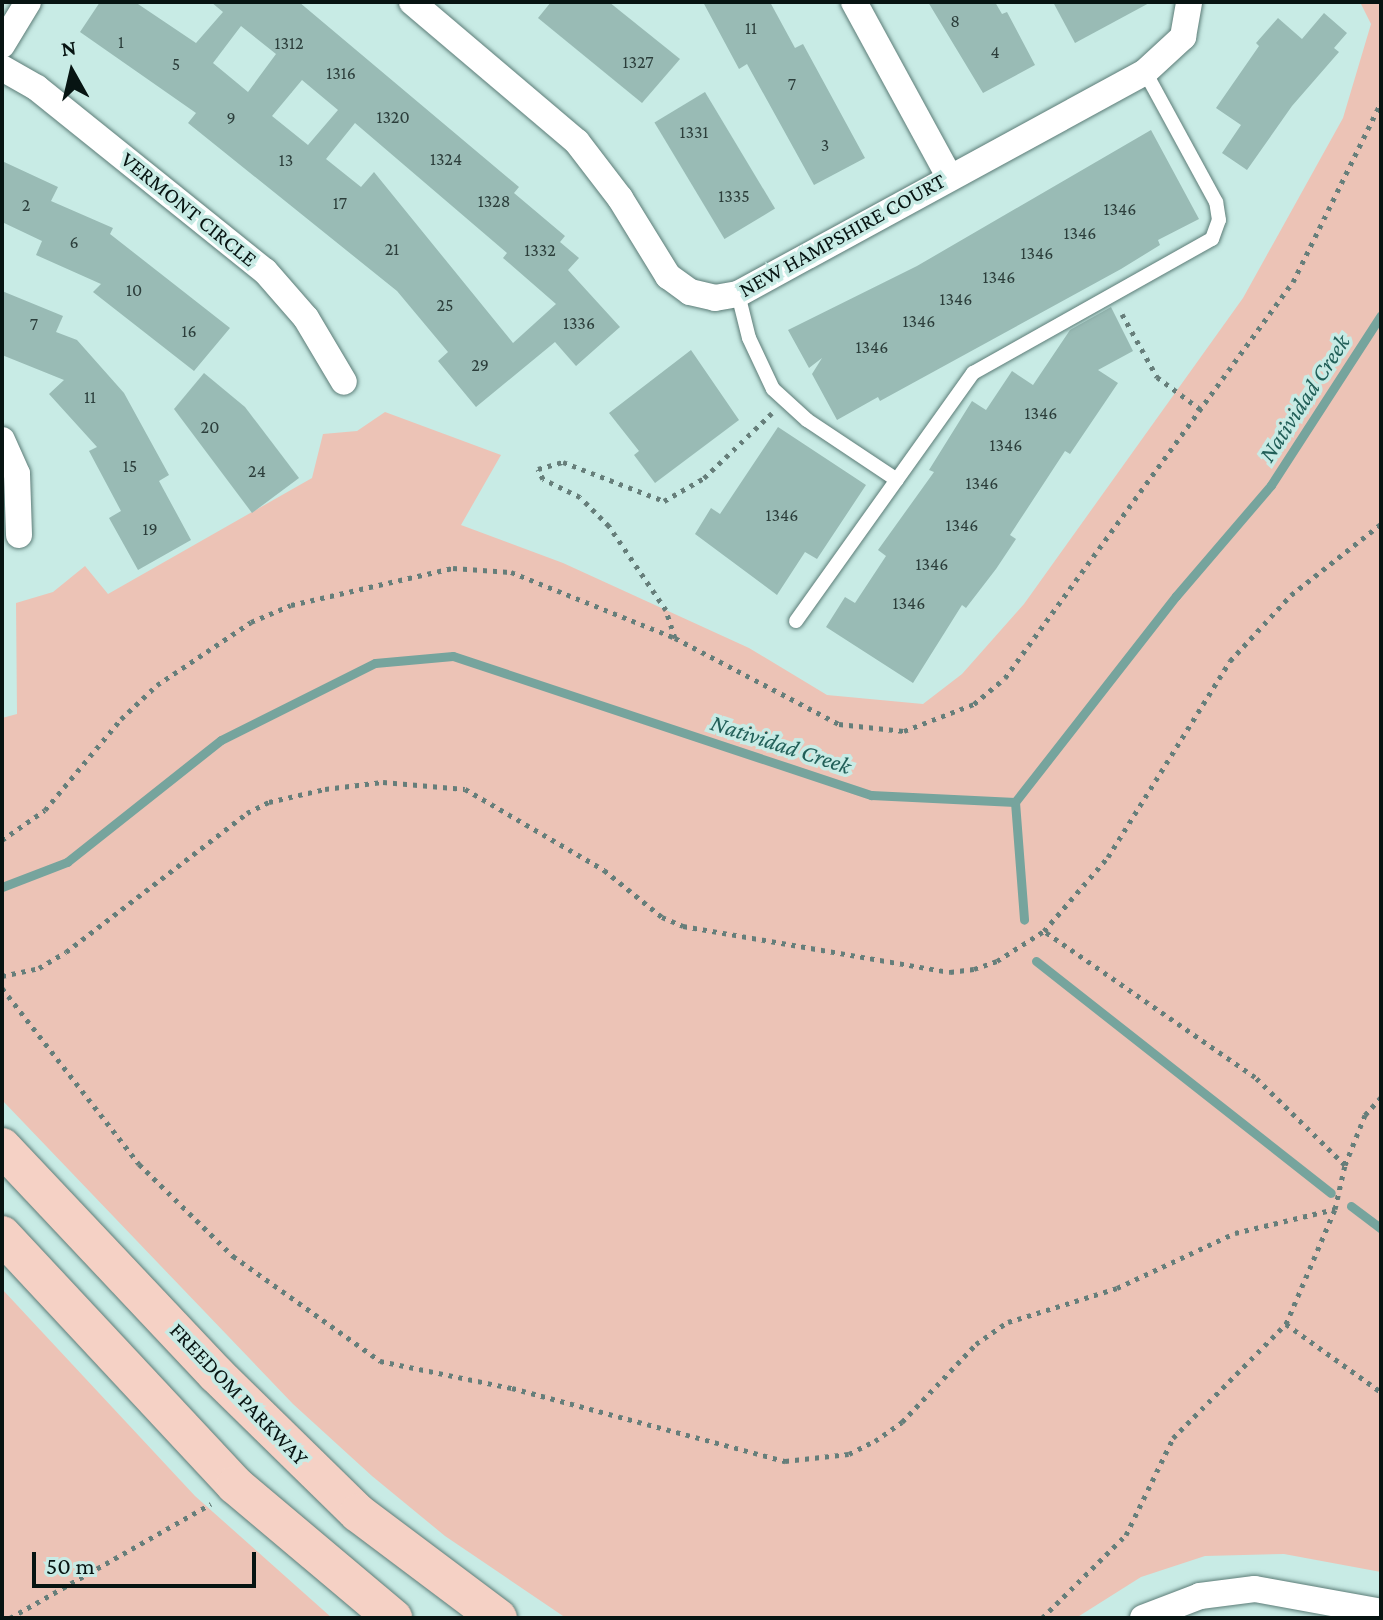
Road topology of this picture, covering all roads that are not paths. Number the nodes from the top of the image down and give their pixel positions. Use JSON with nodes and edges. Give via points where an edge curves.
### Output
{"nodes":[{"id":1,"x":28,"y":2,"type":"edge"},
{"id":2,"x":412,"y":2,"type":"edge"},
{"id":3,"x":854,"y":2,"type":"edge"},
{"id":4,"x":1189,"y":2,"type":"edge"},
{"id":5,"x":2,"y":45,"type":"edge"},
{"id":6,"x":2,"y":68,"type":"edge"},
{"id":7,"x":1145,"y":72,"type":"junction"},
{"id":8,"x":949,"y":176,"type":"junction"},
{"id":9,"x":738,"y":294,"type":"junction"},
{"id":10,"x":344,"y":382,"type":"dead end"},
{"id":11,"x":2,"y":440,"type":"edge"},
{"id":12,"x":897,"y":480,"type":"junction"},
{"id":13,"x":19,"y":535,"type":"dead end"},
{"id":14,"x":796,"y":621,"type":"dead end"},
{"id":15,"x":2,"y":1147,"type":"edge"},
{"id":16,"x":2,"y":1235,"type":"edge"},
{"id":17,"x":1381,"y":1612,"type":"edge"},
{"id":18,"x":393,"y":1618,"type":"edge"},
{"id":19,"x":498,"y":1618,"type":"edge"},
{"id":20,"x":1143,"y":1618,"type":"edge"}],
"edges":[{"from":1,"to":5,"type":"street"},
{"from":2,"to":9,"type":"street","name":"NEW HAMPSHIRE COURT","via":[[577,142],[620,198],[657,264],[678,286],[715,298]]},
{"from":3,"to":8,"type":"street"},
{"from":4,"to":7,"type":"street","name":"NEW HAMPSHIRE COURT","via":[[1183,37]]},
{"from":6,"to":10,"type":"street","name":"VERMONT CIRCLE","via":[[37,88],[265,271],[306,318]]},
{"from":7,"to":8,"type":"street","name":"NEW HAMPSHIRE COURT"},
{"from":7,"to":12,"type":"lane","via":[[1216,202],[1219,220],[1204,246],[973,373]]},
{"from":8,"to":9,"type":"street","name":"NEW HAMPSHIRE COURT"},
{"from":9,"to":12,"type":"lane","via":[[760,367],[784,401]]},
{"from":11,"to":13,"type":"street","via":[[17,474]]},
{"from":12,"to":14,"type":"lane"},
{"from":15,"to":19,"type":"main road","name":"FREEDOM PARKWAY","via":[[216,1374],[358,1513]]},
{"from":16,"to":18,"type":"main road","via":[[235,1485]]},
{"from":17,"to":20,"type":"street","via":[[1255,1589],[1200,1596]]}]}
